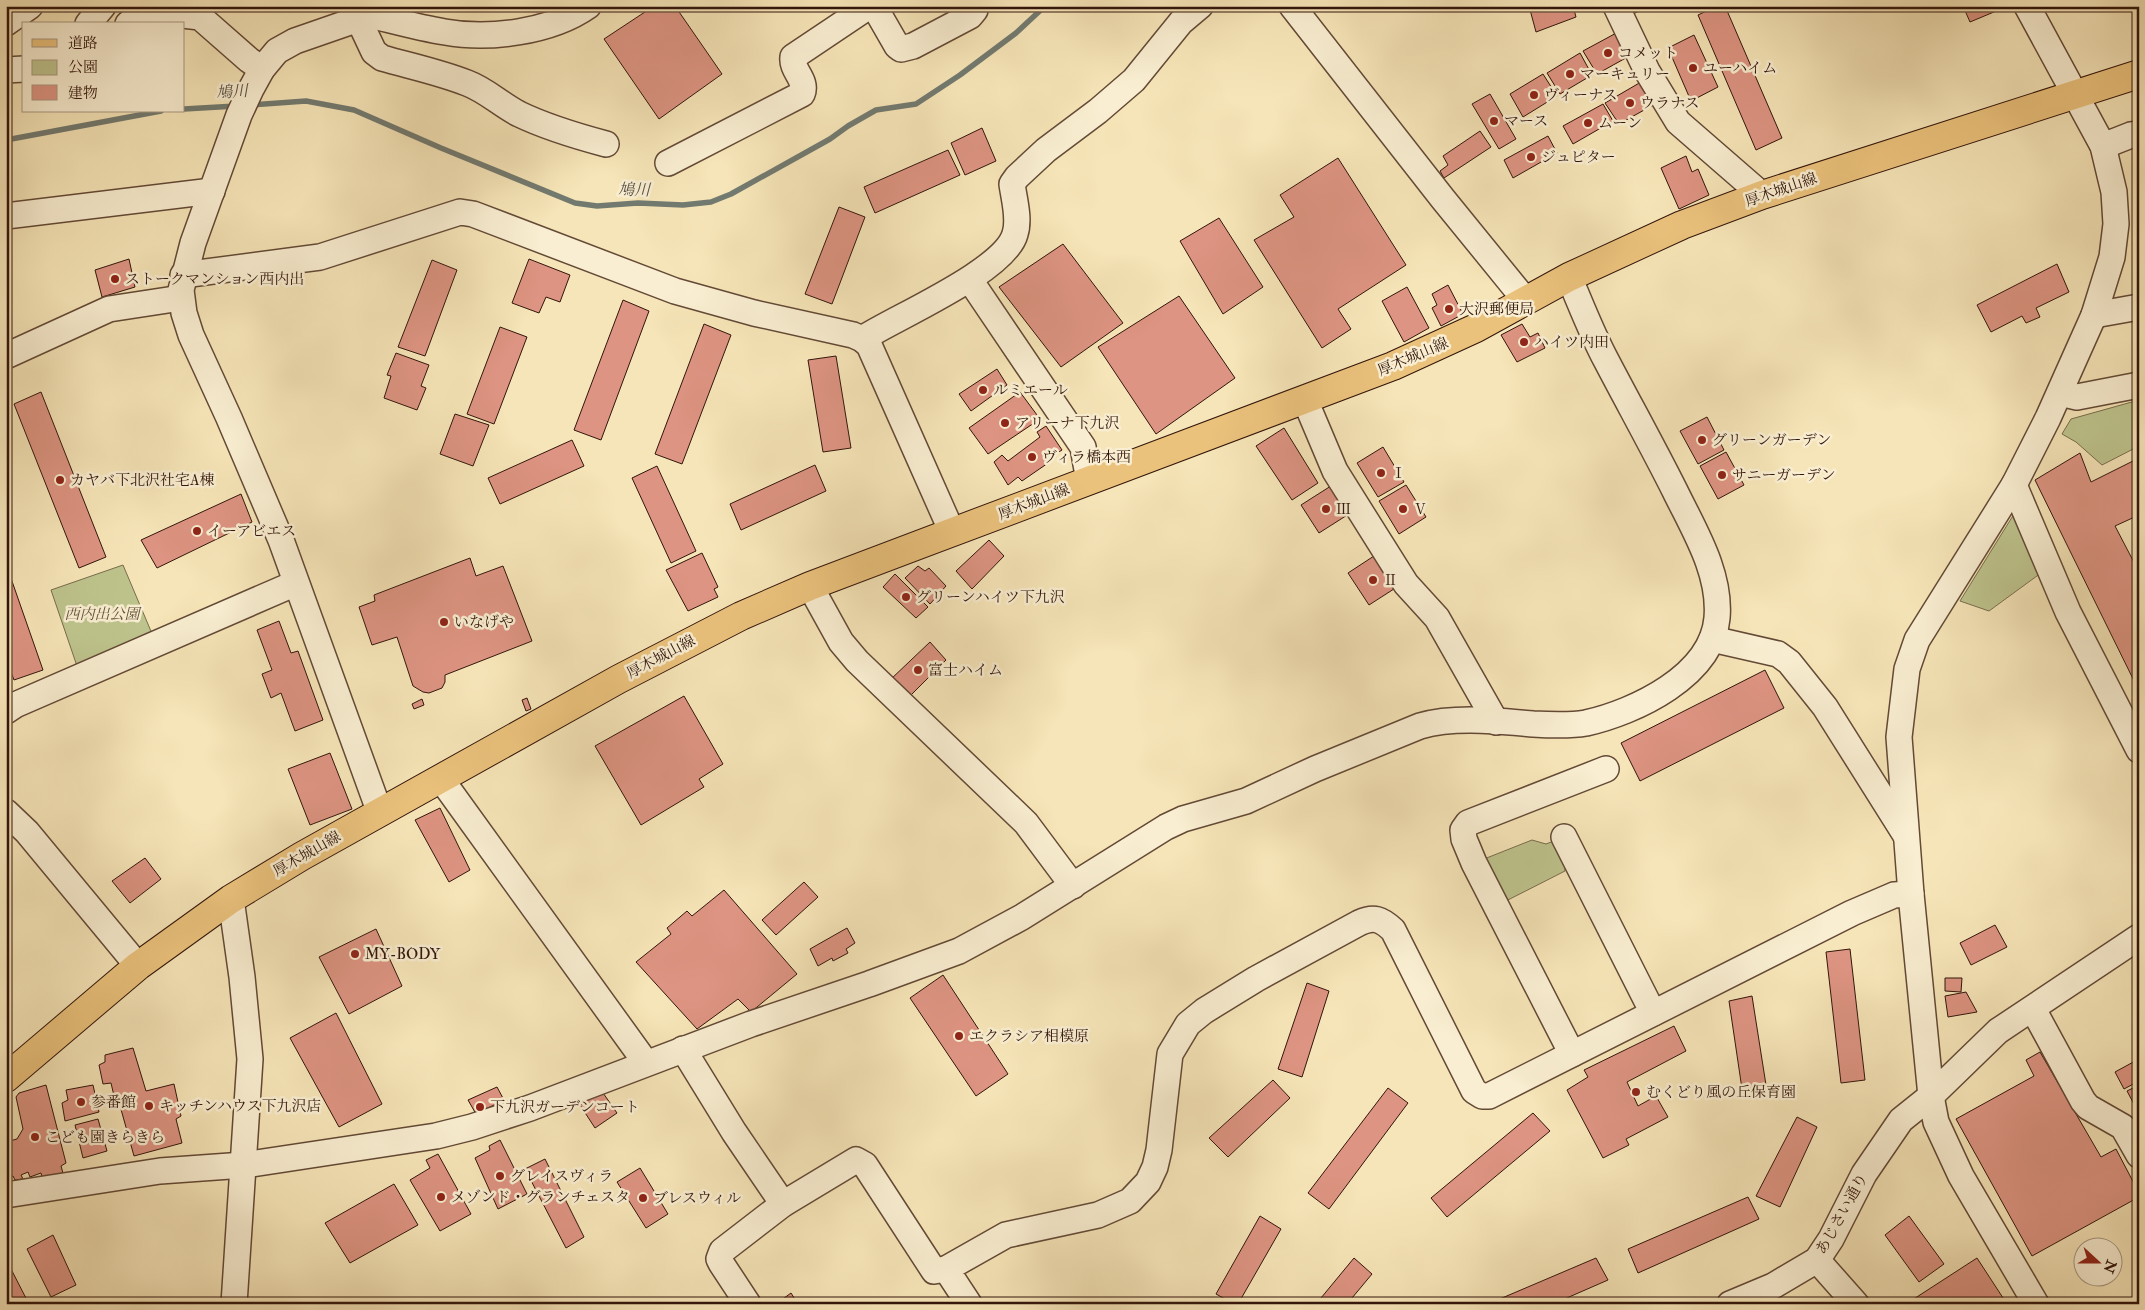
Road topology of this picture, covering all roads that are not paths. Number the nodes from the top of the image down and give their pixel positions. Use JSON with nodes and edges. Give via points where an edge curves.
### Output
{"nodes":[{"id":1,"x":30,"y":6,"type":"edge"},
{"id":2,"x":103,"y":6,"type":"edge"},
{"id":3,"x":588,"y":6,"type":"edge"},
{"id":4,"x":869,"y":6,"type":"edge"},
{"id":5,"x":874,"y":6,"type":"edge"},
{"id":6,"x":975,"y":6,"type":"edge"},
{"id":7,"x":1200,"y":6,"type":"edge"},
{"id":8,"x":1292,"y":6,"type":"edge"},
{"id":9,"x":1616,"y":6,"type":"edge"},
{"id":10,"x":2027,"y":6,"type":"edge"},
{"id":11,"x":200,"y":12,"type":"edge"},
{"id":12,"x":372,"y":13,"type":"edge"},
{"id":13,"x":90,"y":22,"type":"edge"},
{"id":14,"x":130,"y":22,"type":"edge"},
{"id":15,"x":6,"y":23,"type":"edge"},
{"id":16,"x":22,"y":69,"type":"edge"},
{"id":17,"x":6,"y":70,"type":"edge"},
{"id":18,"x":2139,"y":74,"type":"edge"},
{"id":19,"x":256,"y":79,"type":"junction"},
{"id":20,"x":2075,"y":94,"type":"junction"},
{"id":21,"x":2139,"y":134,"type":"edge"},
{"id":22,"x":606,"y":144,"type":"dead end"},
{"id":23,"x":2103,"y":146,"type":"junction"},
{"id":24,"x":668,"y":163,"type":"dead end"},
{"id":25,"x":212,"y":192,"type":"junction"},
{"id":26,"x":1762,"y":195,"type":"junction"},
{"id":27,"x":6,"y":216,"type":"edge"},
{"id":28,"x":1569,"y":277,"type":"junction"},
{"id":29,"x":970,"y":280,"type":"junction"},
{"id":30,"x":182,"y":287,"type":"junction"},
{"id":31,"x":1526,"y":301,"type":"junction"},
{"id":32,"x":2139,"y":307,"type":"edge"},
{"id":33,"x":2094,"y":314,"type":"junction"},
{"id":34,"x":862,"y":338,"type":"junction"},
{"id":35,"x":6,"y":356,"type":"edge"},
{"id":36,"x":2139,"y":385,"type":"edge"},
{"id":37,"x":2060,"y":393,"type":"junction"},
{"id":38,"x":1305,"y":400,"type":"junction"},
{"id":39,"x":1089,"y":481,"type":"junction"},
{"id":40,"x":2014,"y":485,"type":"junction"},
{"id":41,"x":952,"y":532,"type":"junction"},
{"id":42,"x":296,"y":583,"type":"junction"},
{"id":43,"x":810,"y":586,"type":"junction"},
{"id":44,"x":1712,"y":639,"type":"junction"},
{"id":45,"x":6,"y":711,"type":"edge"},
{"id":46,"x":1496,"y":722,"type":"junction"},
{"id":47,"x":2139,"y":750,"type":"edge"},
{"id":48,"x":1606,"y":769,"type":"dead end"},
{"id":49,"x":441,"y":779,"type":"junction"},
{"id":50,"x":6,"y":812,"type":"edge"},
{"id":51,"x":380,"y":813,"type":"junction"},
{"id":52,"x":1906,"y":836,"type":"junction"},
{"id":53,"x":1564,"y":837,"type":"dead end"},
{"id":54,"x":1073,"y":886,"type":"junction"},
{"id":55,"x":1911,"y":894,"type":"junction"},
{"id":56,"x":231,"y":899,"type":"junction"},
{"id":57,"x":2139,"y":936,"type":"edge"},
{"id":58,"x":138,"y":966,"type":"junction"},
{"id":59,"x":2033,"y":1009,"type":"junction"},
{"id":60,"x":1653,"y":1013,"type":"junction"},
{"id":61,"x":684,"y":1049,"type":"junction"},
{"id":62,"x":1572,"y":1054,"type":"junction"},
{"id":63,"x":646,"y":1063,"type":"junction"},
{"id":64,"x":6,"y":1078,"type":"edge"},
{"id":65,"x":1931,"y":1096,"type":"junction"},
{"id":66,"x":2139,"y":1155,"type":"edge"},
{"id":67,"x":244,"y":1165,"type":"junction"},
{"id":68,"x":6,"y":1196,"type":"edge"},
{"id":69,"x":783,"y":1204,"type":"junction"},
{"id":70,"x":1817,"y":1260,"type":"junction"},
{"id":71,"x":946,"y":1269,"type":"junction"},
{"id":72,"x":234,"y":1304,"type":"edge"},
{"id":73,"x":748,"y":1304,"type":"edge"},
{"id":74,"x":969,"y":1304,"type":"edge"},
{"id":75,"x":1730,"y":1304,"type":"edge"},
{"id":76,"x":1856,"y":1304,"type":"edge"},
{"id":77,"x":2036,"y":1304,"type":"edge"}],
"edges":[{"from":1,"to":15,"type":"street"},
{"from":2,"to":13,"type":"street"},
{"from":3,"to":12,"type":"street","via":[[540,28],[477,34],[447,33]]},
{"from":4,"to":24,"type":"street","via":[[792,58],[804,84],[799,97]]},
{"from":5,"to":6,"type":"street","via":[[896,46],[901,49],[914,46],[970,16]]},
{"from":7,"to":29,"type":"street","via":[[1181,22],[1134,80],[1017,177],[1012,184],[1017,223],[1015,234],[1003,250]]},
{"from":8,"to":31,"type":"street"},
{"from":9,"to":26,"type":"street","via":[[1647,72],[1678,122]]},
{"from":10,"to":20,"type":"street"},
{"from":11,"to":14,"type":"street","via":[[165,12]]},
{"from":11,"to":19,"type":"street","via":[[249,60]]},
{"from":12,"to":19,"type":"street","via":[[295,41],[277,51]]},
{"from":12,"to":22,"type":"street","via":[[374,52],[382,58],[466,82],[520,114]]},
{"from":16,"to":17,"type":"street"},
{"from":18,"to":20,"type":"main road","name":"厚木城山線"},
{"from":19,"to":25,"type":"street","via":[[239,115]]},
{"from":20,"to":23,"type":"street"},
{"from":20,"to":26,"type":"main road","name":"厚木城山線"},
{"from":21,"to":23,"type":"street"},
{"from":23,"to":33,"type":"street","via":[[2114,192],[2116,232],[2108,276]]},
{"from":25,"to":27,"type":"street"},
{"from":25,"to":30,"type":"street"},
{"from":26,"to":28,"type":"main road","name":"厚木城山線","via":[[1673,229]]},
{"from":28,"to":31,"type":"main road","name":"厚木城山線"},
{"from":28,"to":44,"type":"street","via":[[1605,358],[1705,552],[1716,602],[1717,618]]},
{"from":29,"to":34,"type":"street"},
{"from":29,"to":39,"type":"street","via":[[1083,448]]},
{"from":30,"to":34,"type":"street","via":[[320,257],[460,212],[474,214],[675,291]]},
{"from":30,"to":35,"type":"street","via":[[109,309]]},
{"from":30,"to":42,"type":"street","via":[[191,335],[256,478]]},
{"from":31,"to":38,"type":"main road","name":"厚木城山線","via":[[1451,340]]},
{"from":32,"to":33,"type":"street"},
{"from":33,"to":37,"type":"street"},
{"from":34,"to":41,"type":"street","via":[[869,346]]},
{"from":36,"to":37,"type":"street","via":[[2077,397]]},
{"from":37,"to":40,"type":"street"},
{"from":38,"to":39,"type":"main road","name":"厚木城山線"},
{"from":38,"to":46,"type":"street","via":[[1335,472],[1406,584],[1437,618]]},
{"from":39,"to":41,"type":"main road","name":"厚木城山線"},
{"from":40,"to":47,"type":"street","via":[[2068,612]]},
{"from":40,"to":52,"type":"street","via":[[1917,640],[1907,669],[1899,737]]},
{"from":41,"to":43,"type":"main road","name":"厚木城山線"},
{"from":42,"to":45,"type":"street"},
{"from":42,"to":51,"type":"street"},
{"from":43,"to":49,"type":"main road","name":"厚木城山線","via":[[677,648]]},
{"from":43,"to":54,"type":"street","via":[[841,642],[856,661],[1026,823]]},
{"from":44,"to":46,"type":"street","via":[[1696,664],[1675,683],[1612,715],[1585,723],[1556,725]]},
{"from":44,"to":52,"type":"street","via":[[1778,654],[1789,662],[1825,707]]},
{"from":46,"to":54,"type":"street","via":[[1420,726],[1246,801],[1183,819],[1128,849]]},
{"from":48,"to":62,"type":"street","via":[[1468,823],[1463,830],[1474,863]]},
{"from":49,"to":51,"type":"main road","name":"厚木城山線"},
{"from":49,"to":63,"type":"street"},
{"from":50,"to":58,"type":"street","via":[[27,832]]},
{"from":51,"to":56,"type":"main road","name":"厚木城山線"},
{"from":52,"to":55,"type":"street"},
{"from":53,"to":60,"type":"street"},
{"from":54,"to":61,"type":"street","via":[[1022,917],[944,957]]},
{"from":55,"to":60,"type":"street","via":[[1894,895],[1852,913]]},
{"from":55,"to":65,"type":"street"},
{"from":56,"to":58,"type":"main road","name":"厚木城山線"},
{"from":56,"to":67,"type":"street","via":[[250,1059]]},
{"from":57,"to":59,"type":"street","name":"あじさい通り"},
{"from":58,"to":64,"type":"main road","name":"厚木城山線"},
{"from":59,"to":65,"type":"street","name":"あじさい通り","via":[[1998,1031]]},
{"from":59,"to":66,"type":"street","via":[[2088,1107],[2123,1127]]},
{"from":60,"to":62,"type":"street"},
{"from":61,"to":63,"type":"street"},
{"from":61,"to":69,"type":"street","via":[[734,1132]]},
{"from":62,"to":71,"type":"street","via":[[1490,1096],[1474,1091],[1393,930],[1380,920],[1367,919],[1256,979],[1188,1024],[1170,1054],[1155,1167],[1148,1182],[1130,1202],[1098,1215],[1006,1235]]},
{"from":63,"to":67,"type":"street","via":[[472,1127],[436,1136]]},
{"from":65,"to":70,"type":"street","name":"あじさい通り","via":[[1901,1120],[1881,1148]]},
{"from":65,"to":77,"type":"street","via":[[1936,1122],[1961,1176]]},
{"from":67,"to":68,"type":"street","via":[[160,1171]]},
{"from":67,"to":72,"type":"street"},
{"from":69,"to":71,"type":"street","via":[[856,1160],[865,1165],[934,1271]]},
{"from":69,"to":73,"type":"street","via":[[720,1254],[721,1263]]},
{"from":70,"to":75,"type":"street","name":"あじさい通り","via":[[1773,1286]]},
{"from":70,"to":76,"type":"street"},
{"from":71,"to":74,"type":"street"}]}
